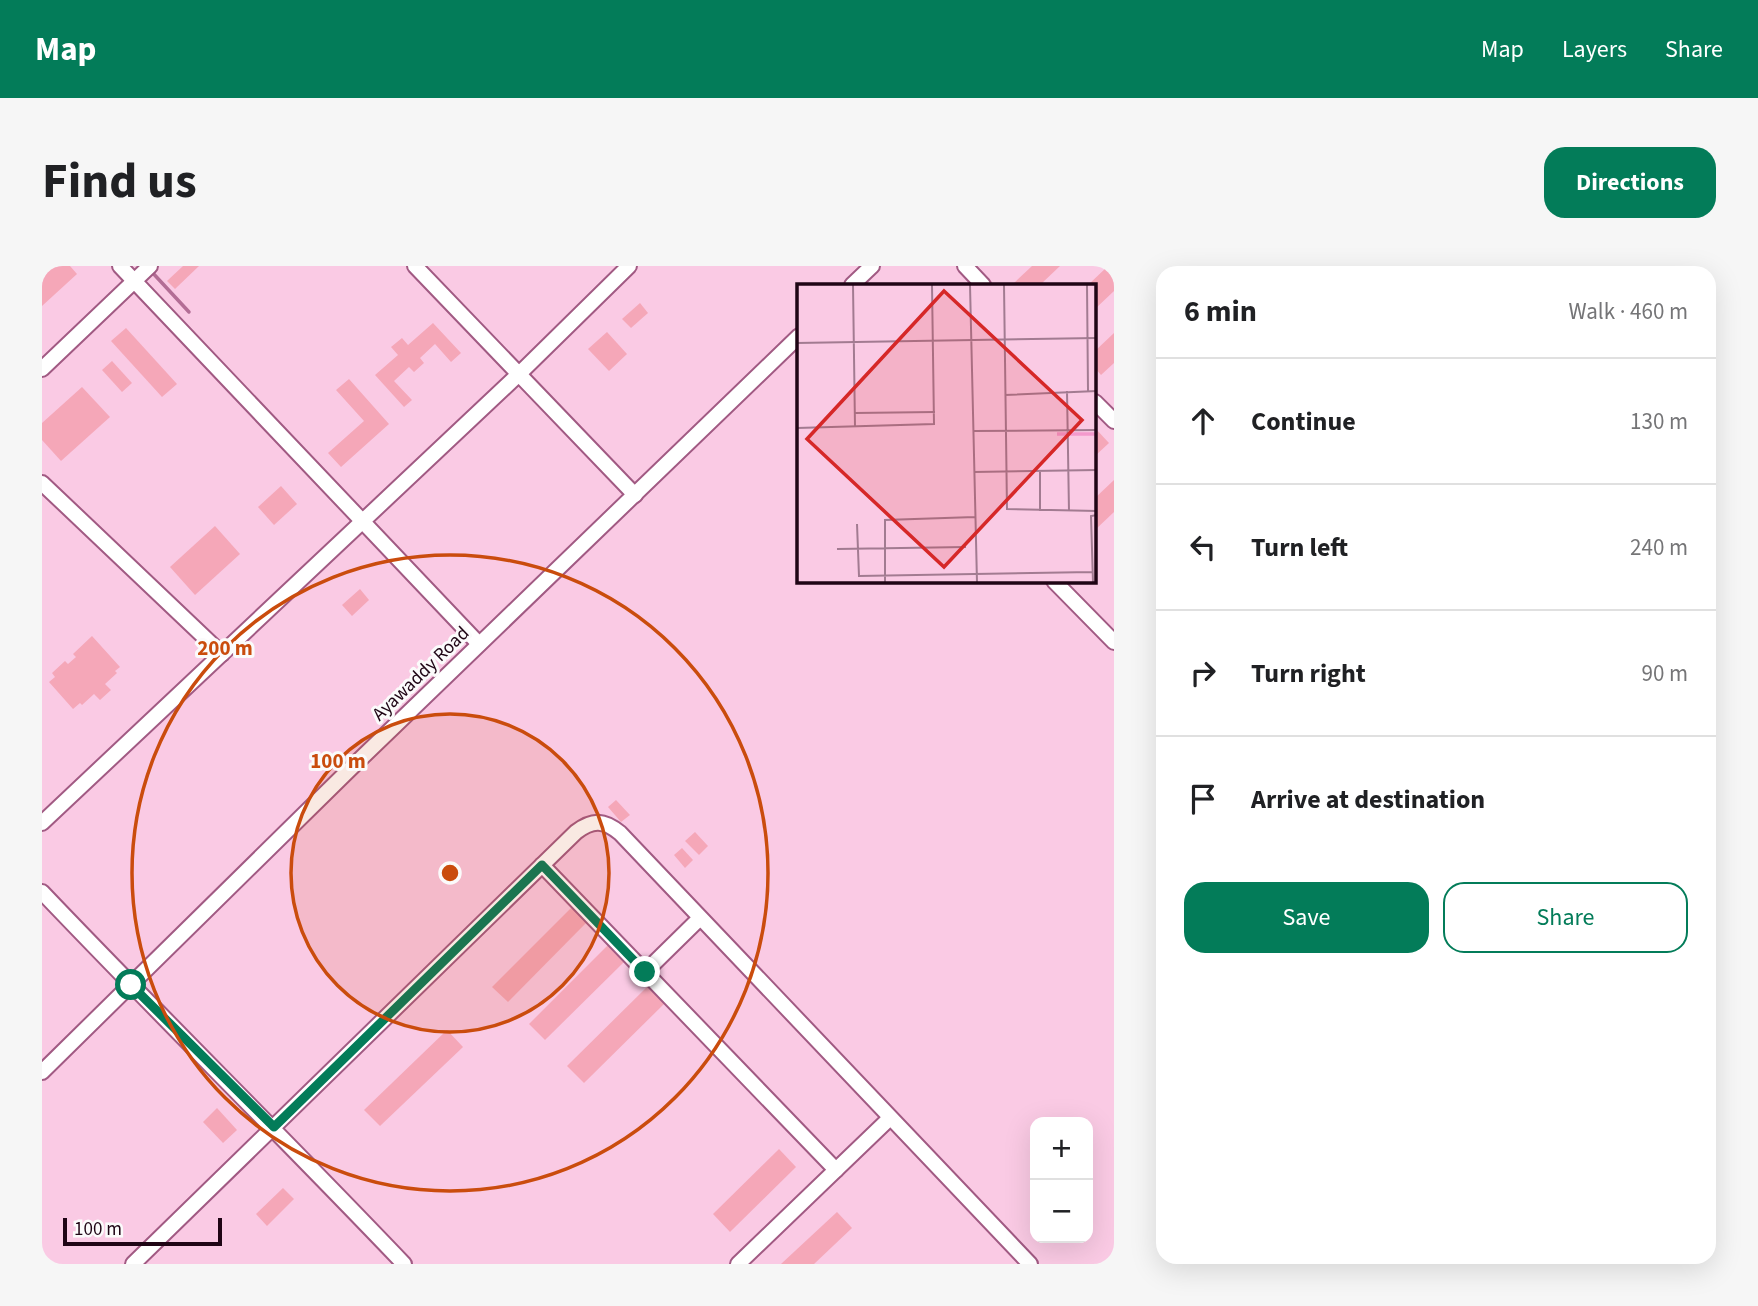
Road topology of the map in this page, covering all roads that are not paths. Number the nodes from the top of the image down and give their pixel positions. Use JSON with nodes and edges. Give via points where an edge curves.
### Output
{"nodes":[{"id":1,"x":120,"y":266,"type":"edge"},
{"id":2,"x":150,"y":266,"type":"edge"},
{"id":3,"x":415,"y":266,"type":"edge"},
{"id":4,"x":629,"y":266,"type":"edge"},
{"id":5,"x":872,"y":266,"type":"edge"},
{"id":6,"x":965,"y":266,"type":"edge"},
{"id":7,"x":134,"y":281,"type":"junction"},
{"id":8,"x":853,"y":284,"type":"edge"},
{"id":9,"x":982,"y":284,"type":"edge"},
{"id":10,"x":797,"y":338,"type":"edge"},
{"id":11,"x":42,"y":369,"type":"edge"},
{"id":12,"x":519,"y":374,"type":"junction"},
{"id":13,"x":1096,"y":403,"type":"edge"},
{"id":14,"x":1114,"y":421,"type":"edge"},
{"id":15,"x":42,"y":483,"type":"edge"},
{"id":16,"x":635,"y":495,"type":"junction"},
{"id":17,"x":363,"y":522,"type":"junction"},
{"id":18,"x":1056,"y":583,"type":"edge"},
{"id":19,"x":1114,"y":642,"type":"edge"},
{"id":20,"x":479,"y":644,"type":"junction"},
{"id":21,"x":222,"y":654,"type":"junction"},
{"id":22,"x":42,"y":823,"type":"edge"},
{"id":23,"x":542,"y":865,"type":"junction"},
{"id":24,"x":42,"y":892,"type":"edge"},
{"id":25,"x":699,"y":919,"type":"junction"},
{"id":26,"x":645,"y":972,"type":"junction"},
{"id":27,"x":131,"y":985,"type":"junction"},
{"id":28,"x":42,"y":1072,"type":"edge"},
{"id":29,"x":890,"y":1118,"type":"junction"},
{"id":30,"x":274,"y":1127,"type":"junction"},
{"id":31,"x":836,"y":1170,"type":"junction"},
{"id":32,"x":133,"y":1264,"type":"edge"},
{"id":33,"x":404,"y":1264,"type":"edge"},
{"id":34,"x":738,"y":1264,"type":"edge"},
{"id":35,"x":1030,"y":1264,"type":"edge"}],
"edges":[{"from":1,"to":7,"type":"street"},
{"from":2,"to":7,"type":"street"},
{"from":3,"to":12,"type":"street"},
{"from":4,"to":12,"type":"street"},
{"from":5,"to":8,"type":"street"},
{"from":6,"to":9,"type":"street"},
{"from":7,"to":11,"type":"street"},
{"from":7,"to":17,"type":"street"},
{"from":10,"to":16,"type":"street","name":"Ayawaddy Road"},
{"from":12,"to":16,"type":"street"},
{"from":12,"to":17,"type":"street"},
{"from":13,"to":14,"type":"street"},
{"from":15,"to":21,"type":"street"},
{"from":16,"to":20,"type":"street","name":"Ayawaddy Road"},
{"from":17,"to":20,"type":"street"},
{"from":17,"to":21,"type":"street"},
{"from":18,"to":19,"type":"street"},
{"from":20,"to":27,"type":"street","name":"Ayawaddy Road"},
{"from":21,"to":22,"type":"street"},
{"from":23,"to":25,"type":"street","via":[[586,825],[595,821],[608,824]]},
{"from":23,"to":26,"type":"street"},
{"from":23,"to":30,"type":"street"},
{"from":24,"to":27,"type":"street"},
{"from":25,"to":26,"type":"street"},
{"from":25,"to":29,"type":"street"},
{"from":26,"to":31,"type":"street"},
{"from":27,"to":28,"type":"street","name":"Ayawaddy Road"},
{"from":27,"to":30,"type":"street"},
{"from":29,"to":31,"type":"street"},
{"from":29,"to":35,"type":"street"},
{"from":30,"to":32,"type":"street"},
{"from":30,"to":33,"type":"street"},
{"from":31,"to":34,"type":"street"}]}
